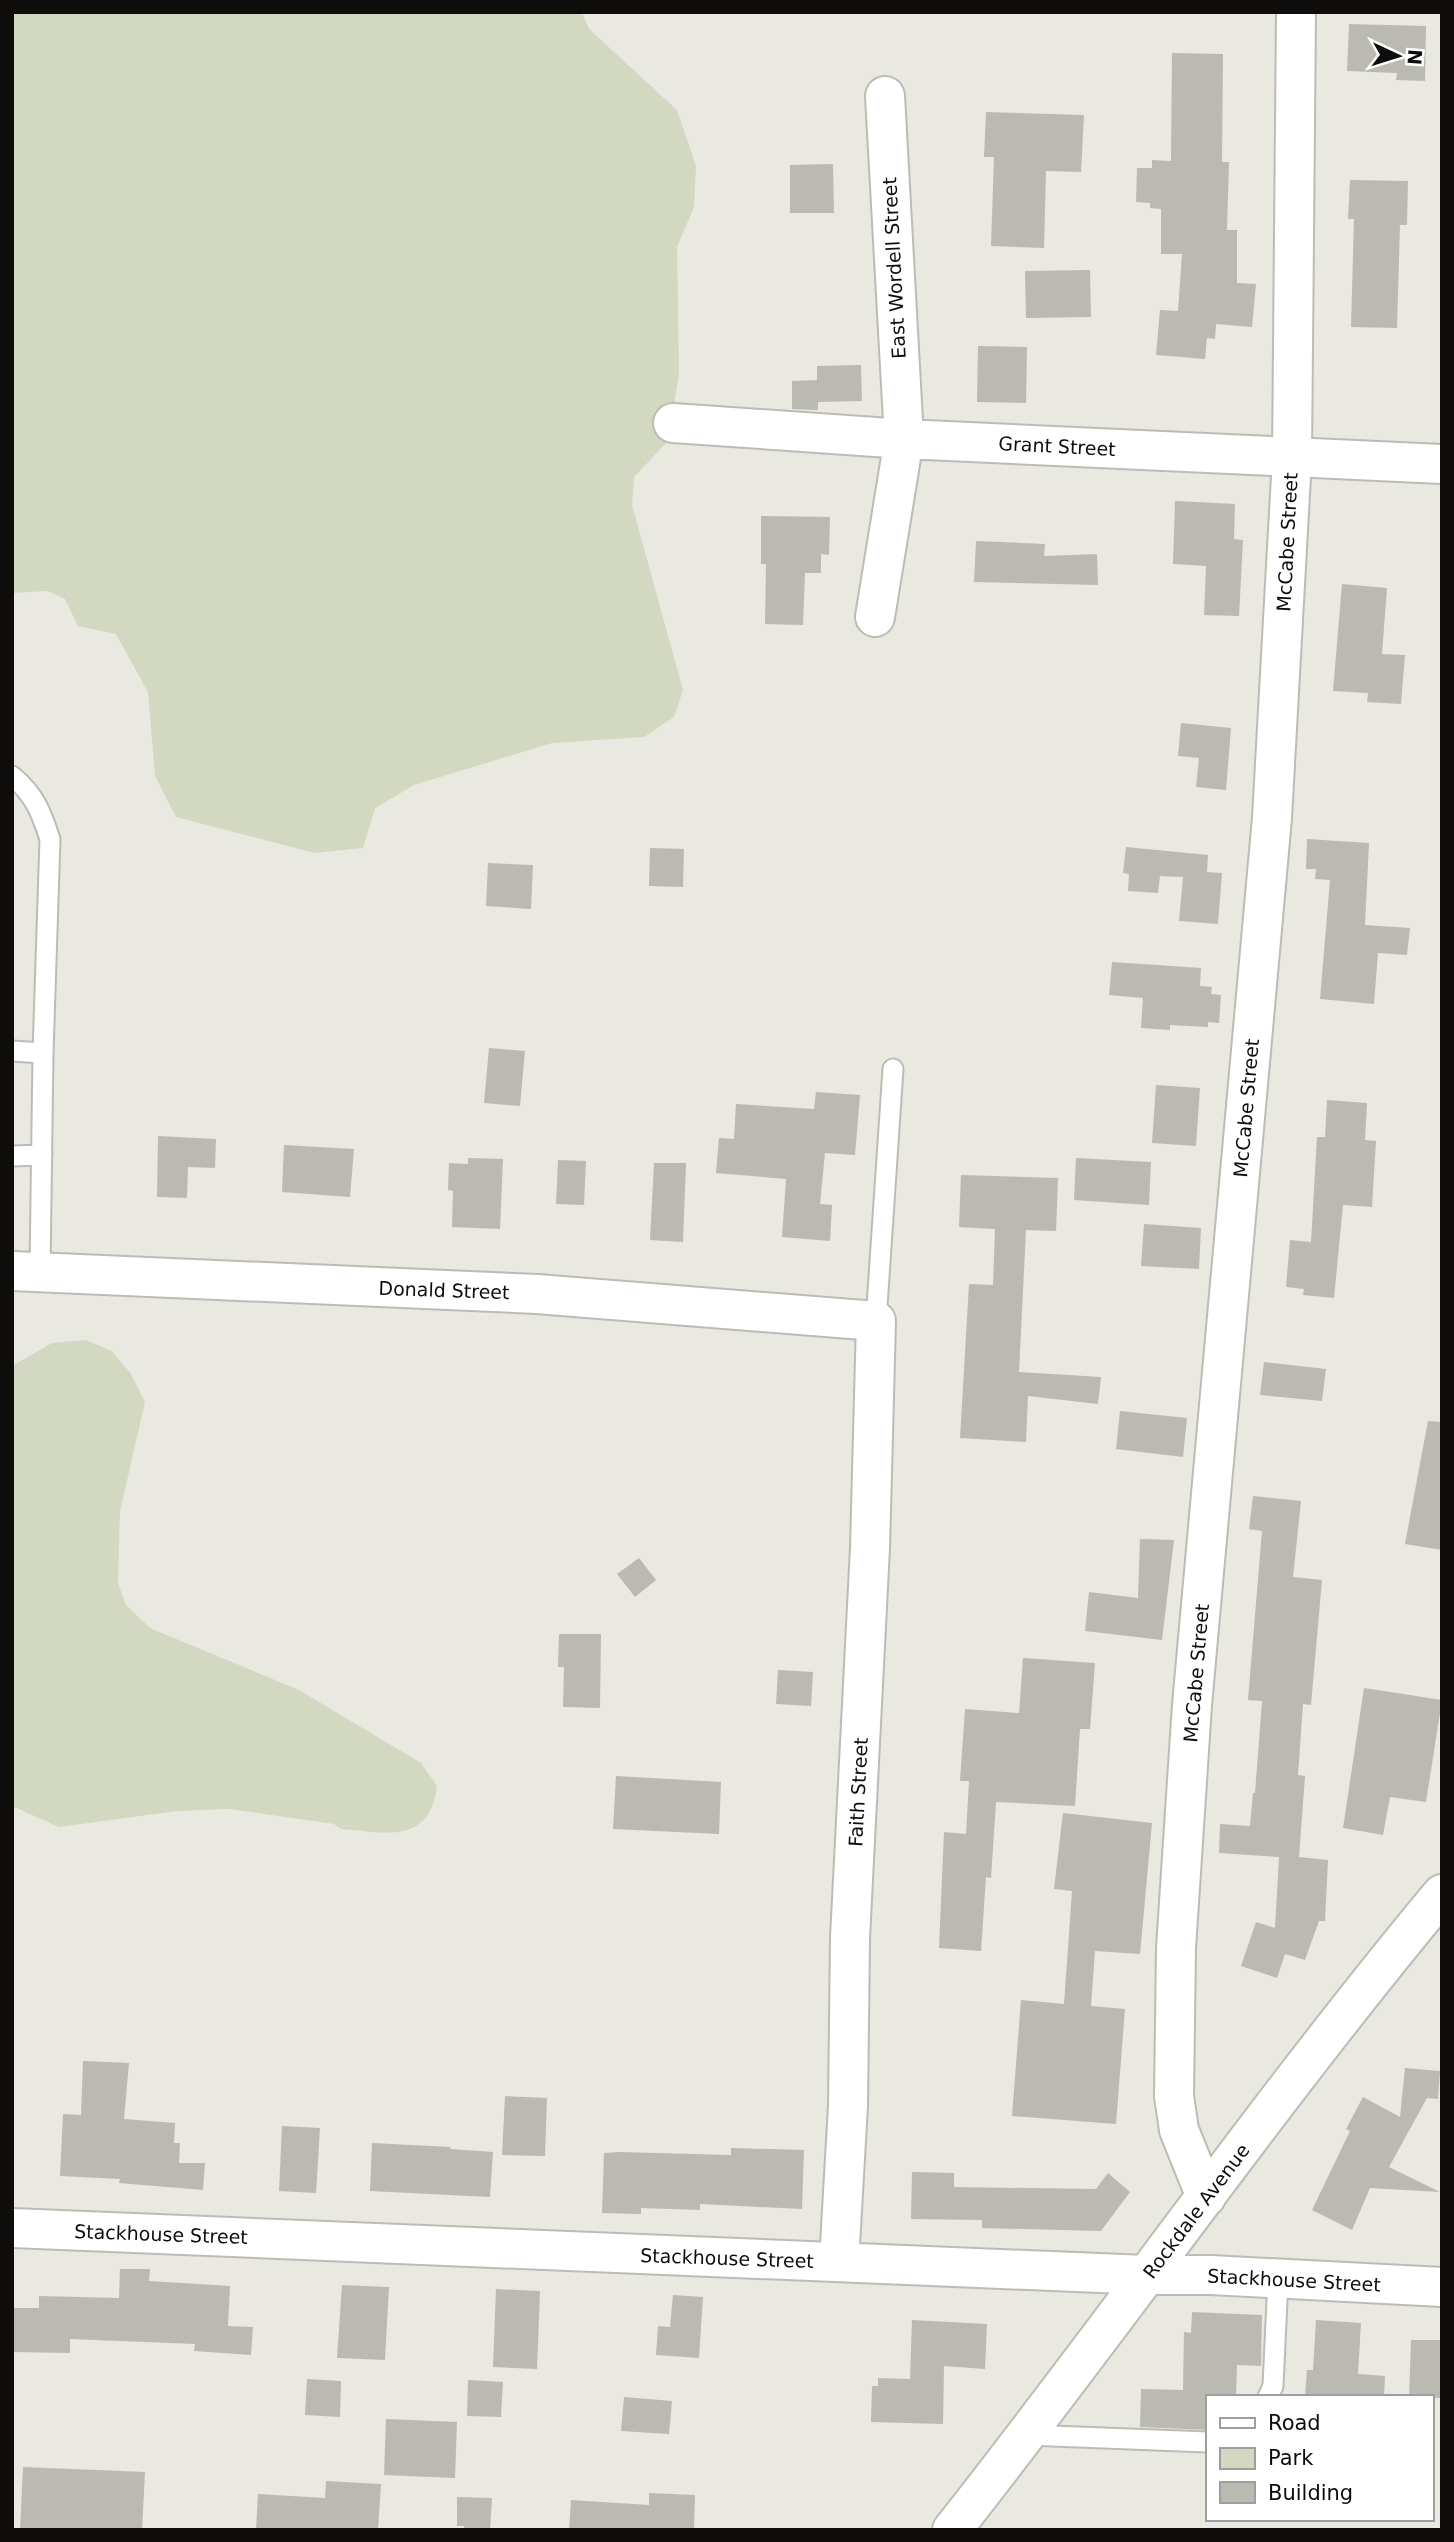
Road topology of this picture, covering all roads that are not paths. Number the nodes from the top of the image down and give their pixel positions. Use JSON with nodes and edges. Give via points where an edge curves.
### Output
{"nodes":[{"id":1,"x":1296,"y":12,"type":"edge"},
{"id":2,"x":885,"y":96,"type":"dead end"},
{"id":3,"x":673,"y":424,"type":"dead end"},
{"id":4,"x":904,"y":439,"type":"junction"},
{"id":5,"x":1292,"y":458,"type":"junction"},
{"id":6,"x":1442,"y":464,"type":"edge"},
{"id":7,"x":875,"y":617,"type":"dead end"},
{"id":8,"x":12,"y":776,"type":"edge"},
{"id":9,"x":12,"y":1051,"type":"edge"},
{"id":10,"x":43,"y":1053,"type":"junction"},
{"id":11,"x":893,"y":1069,"type":"dead end"},
{"id":12,"x":12,"y":1156,"type":"edge"},
{"id":13,"x":42,"y":1156,"type":"junction"},
{"id":14,"x":26,"y":1272,"type":"edge"},
{"id":15,"x":876,"y":1321,"type":"junction"},
{"id":16,"x":1442,"y":1894,"type":"edge"},
{"id":17,"x":1206,"y":2197,"type":"junction"},
{"id":18,"x":12,"y":2228,"type":"edge"},
{"id":19,"x":839,"y":2262,"type":"junction"},
{"id":20,"x":1147,"y":2275,"type":"junction"},
{"id":21,"x":1278,"y":2279,"type":"junction"},
{"id":22,"x":1442,"y":2287,"type":"edge"},
{"id":23,"x":1269,"y":2395,"type":"edge"},
{"id":24,"x":1027,"y":2435,"type":"junction"},
{"id":25,"x":1206,"y":2442,"type":"edge"},
{"id":26,"x":952,"y":2530,"type":"edge"}],
"edges":[{"from":1,"to":5,"type":"street","name":"McCabe Street"},
{"from":2,"to":4,"type":"street","name":"East Wordell Street"},
{"from":3,"to":4,"type":"street","name":"Grant Street"},
{"from":4,"to":5,"type":"street","name":"Grant Street"},
{"from":4,"to":7,"type":"street","name":"East Wordell Street"},
{"from":5,"to":6,"type":"street","name":"Grant Street"},
{"from":5,"to":17,"type":"street","name":"McCabe Street","via":[[1272,818],[1192,1705],[1176,1948],[1174,2096],[1179,2130]]},
{"from":8,"to":10,"type":"lane","via":[[29,790],[50,839]]},
{"from":9,"to":10,"type":"lane"},
{"from":10,"to":13,"type":"lane"},
{"from":11,"to":15,"type":"lane"},
{"from":12,"to":13,"type":"lane"},
{"from":13,"to":14,"type":"lane"},
{"from":14,"to":15,"type":"street","name":"Donald Street","via":[[537,1294]]},
{"from":15,"to":19,"type":"street","name":"Faith Street"},
{"from":16,"to":17,"type":"street","name":"Rockdale Avenue"},
{"from":17,"to":20,"type":"street","name":"Rockdale Avenue"},
{"from":18,"to":19,"type":"street","name":"Stackhouse Street"},
{"from":19,"to":20,"type":"street","name":"Stackhouse Street"},
{"from":20,"to":21,"type":"street","name":"Stackhouse Street"},
{"from":20,"to":24,"type":"street","name":"Rockdale Avenue"},
{"from":21,"to":22,"type":"street","name":"Stackhouse Street"},
{"from":21,"to":23,"type":"lane"},
{"from":24,"to":25,"type":"lane"},
{"from":24,"to":26,"type":"street","name":"Rockdale Avenue"}]}
